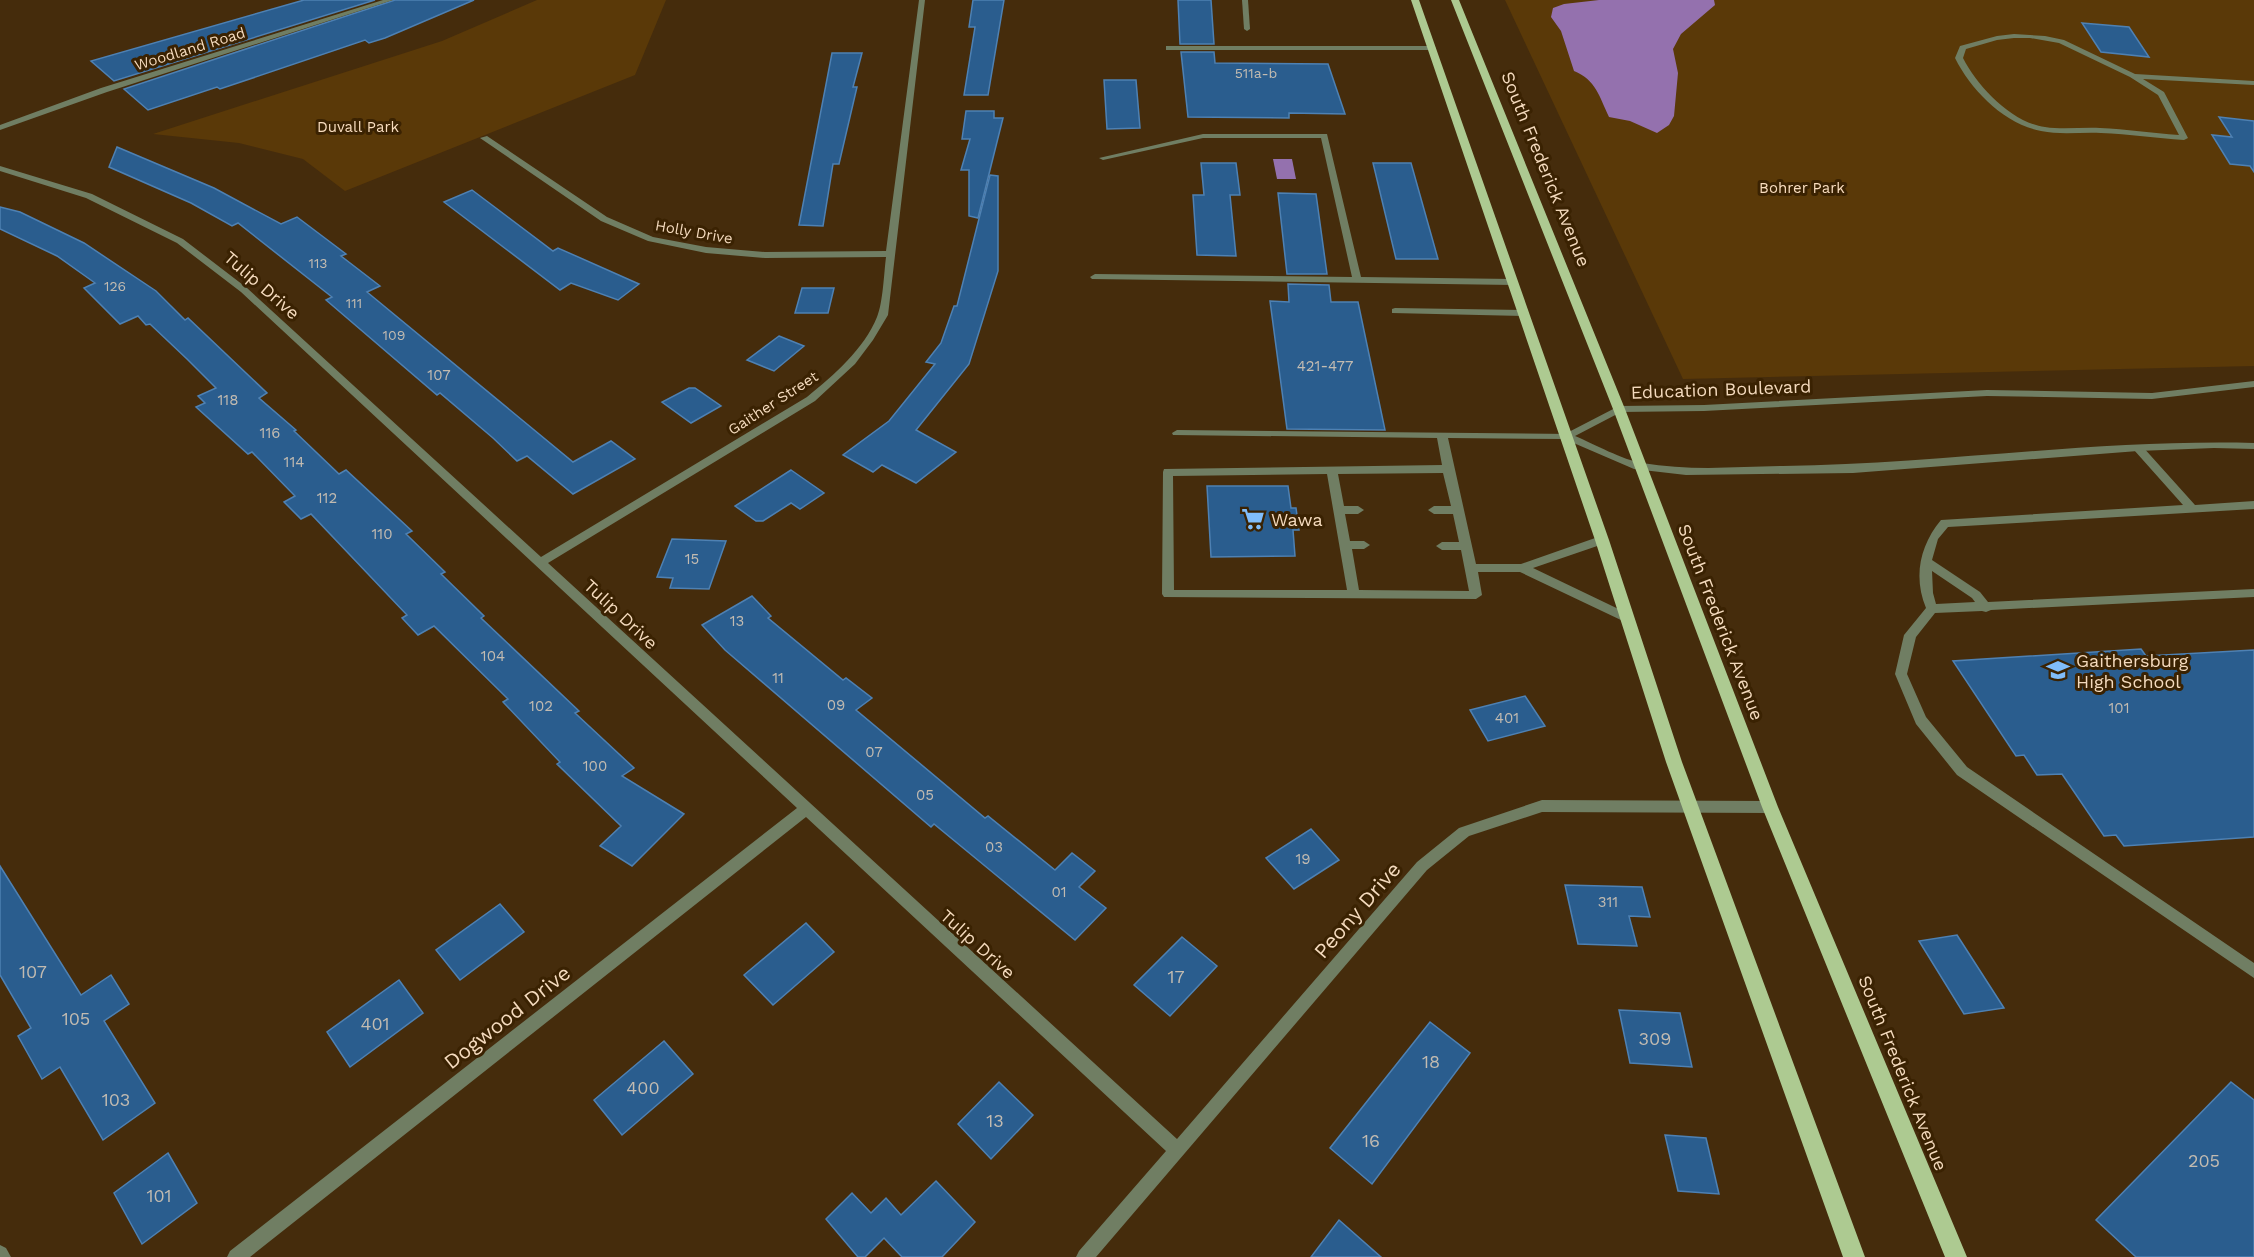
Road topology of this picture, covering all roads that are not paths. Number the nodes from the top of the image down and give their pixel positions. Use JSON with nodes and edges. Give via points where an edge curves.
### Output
{"nodes":[{"id":1,"x":390,"y":0,"type":"edge"},
{"id":2,"x":922,"y":0,"type":"edge"},
{"id":3,"x":1245,"y":0,"type":"edge"},
{"id":4,"x":1415,"y":0,"type":"edge"},
{"id":5,"x":1455,"y":0,"type":"edge"},
{"id":6,"x":1247,"y":29,"type":"dead end"},
{"id":7,"x":1169,"y":48,"type":"dead end"},
{"id":8,"x":1432,"y":48,"type":"junction"},
{"id":9,"x":2133,"y":76,"type":"junction"},
{"id":10,"x":2254,"y":83,"type":"edge"},
{"id":11,"x":0,"y":128,"type":"edge"},
{"id":12,"x":484,"y":138,"type":"dead end"},
{"id":13,"x":1102,"y":158,"type":"dead end"},
{"id":14,"x":0,"y":168,"type":"edge"},
{"id":15,"x":891,"y":254,"type":"junction"},
{"id":16,"x":1095,"y":277,"type":"dead end"},
{"id":17,"x":1357,"y":280,"type":"junction"},
{"id":18,"x":1513,"y":282,"type":"junction"},
{"id":19,"x":1395,"y":311,"type":"dead end"},
{"id":20,"x":1523,"y":313,"type":"junction"},
{"id":21,"x":2254,"y":384,"type":"edge"},
{"id":22,"x":1618,"y":409,"type":"junction"},
{"id":23,"x":1177,"y":433,"type":"dead end"},
{"id":24,"x":1442,"y":436,"type":"junction"},
{"id":25,"x":1566,"y":436,"type":"junction"},
{"id":26,"x":2254,"y":446,"type":"edge"},
{"id":27,"x":2138,"y":448,"type":"junction"},
{"id":28,"x":1638,"y":466,"type":"junction"},
{"id":29,"x":1448,"y":469,"type":"junction"},
{"id":30,"x":1332,"y":470,"type":"junction"},
{"id":31,"x":2254,"y":505,"type":"edge"},
{"id":32,"x":2192,"y":508,"type":"junction"},
{"id":33,"x":1339,"y":510,"type":"junction"},
{"id":34,"x":1358,"y":510,"type":"dead end"},
{"id":35,"x":1434,"y":510,"type":"dead end"},
{"id":36,"x":1457,"y":510,"type":"junction"},
{"id":37,"x":1602,"y":540,"type":"junction"},
{"id":38,"x":1345,"y":545,"type":"junction"},
{"id":39,"x":1364,"y":545,"type":"dead end"},
{"id":40,"x":1442,"y":546,"type":"dead end"},
{"id":41,"x":1465,"y":546,"type":"junction"},
{"id":42,"x":539,"y":563,"type":"junction"},
{"id":43,"x":1928,"y":563,"type":"junction"},
{"id":44,"x":1471,"y":568,"type":"junction"},
{"id":45,"x":1522,"y":568,"type":"junction"},
{"id":46,"x":2254,"y":593,"type":"edge"},
{"id":47,"x":1354,"y":595,"type":"junction"},
{"id":48,"x":1986,"y":608,"type":"junction"},
{"id":49,"x":1932,"y":609,"type":"junction"},
{"id":50,"x":1627,"y":618,"type":"junction"},
{"id":51,"x":1690,"y":807,"type":"junction"},
{"id":52,"x":1770,"y":807,"type":"junction"},
{"id":53,"x":805,"y":810,"type":"junction"},
{"id":54,"x":2254,"y":971,"type":"edge"},
{"id":55,"x":1177,"y":1150,"type":"junction"},
{"id":56,"x":236,"y":1257,"type":"edge"},
{"id":57,"x":1085,"y":1257,"type":"edge"},
{"id":58,"x":1854,"y":1257,"type":"edge"},
{"id":59,"x":1956,"y":1257,"type":"edge"}],
"edges":[{"from":1,"to":11,"type":"street","name":"Woodland Road","via":[[104,90]]},
{"from":2,"to":15,"type":"street","name":"Gaither Street"},
{"from":3,"to":6,"type":"street"},
{"from":4,"to":8,"type":"main road"},
{"from":5,"to":22,"type":"main road","name":"South Frederick Avenue"},
{"from":7,"to":8,"type":"street"},
{"from":8,"to":18,"type":"main road"},
{"from":9,"to":9,"type":"street","via":[[2161,94],[2184,138],[2059,131],[2023,124],[1980,89],[1964,71],[1959,58],[1963,48],[1978,42],[2017,35],[2048,37]]},
{"from":9,"to":10,"type":"street"},
{"from":12,"to":15,"type":"street","name":"Holly Drive","via":[[604,219],[651,239],[706,250],[765,255]]},
{"from":13,"to":17,"type":"street","via":[[1203,136],[1324,136]]},
{"from":14,"to":42,"type":"street","name":"Tulip Drive","via":[[89,196],[180,241],[244,290]]},
{"from":15,"to":42,"type":"street","name":"Gaither Street","via":[[883,315],[867,346],[843,374],[812,399]]},
{"from":16,"to":17,"type":"street"},
{"from":17,"to":18,"type":"street"},
{"from":18,"to":20,"type":"main road"},
{"from":19,"to":20,"type":"street"},
{"from":20,"to":25,"type":"main road"},
{"from":21,"to":22,"type":"street","name":"Education Boulevard","via":[[2152,396],[1987,393]]},
{"from":22,"to":25,"type":"street","name":"Education Boulevard"},
{"from":22,"to":28,"type":"main road","name":"South Frederick Avenue"},
{"from":23,"to":24,"type":"street"},
{"from":24,"to":25,"type":"street"},
{"from":24,"to":29,"type":"street"},
{"from":25,"to":28,"type":"street"},
{"from":25,"to":37,"type":"main road"},
{"from":26,"to":27,"type":"street"},
{"from":27,"to":28,"type":"street","via":[[1853,470],[1686,471]]},
{"from":27,"to":32,"type":"street"},
{"from":28,"to":52,"type":"main road","name":"South Frederick Avenue"},
{"from":29,"to":30,"type":"street"},
{"from":29,"to":36,"type":"street"},
{"from":30,"to":33,"type":"street"},
{"from":30,"to":47,"type":"street","via":[[1168,472],[1168,594]]},
{"from":31,"to":32,"type":"street"},
{"from":32,"to":43,"type":"street","via":[[1945,523],[1932,540]]},
{"from":33,"to":34,"type":"street"},
{"from":33,"to":38,"type":"street"},
{"from":35,"to":36,"type":"street"},
{"from":36,"to":41,"type":"street"},
{"from":37,"to":45,"type":"street"},
{"from":37,"to":50,"type":"main road"},
{"from":38,"to":39,"type":"street"},
{"from":38,"to":47,"type":"street"},
{"from":40,"to":41,"type":"street"},
{"from":41,"to":44,"type":"street"},
{"from":42,"to":53,"type":"street","name":"Tulip Drive"},
{"from":43,"to":48,"type":"street","via":[[1976,595]]},
{"from":43,"to":49,"type":"street","via":[[1924,572]]},
{"from":44,"to":45,"type":"street"},
{"from":44,"to":47,"type":"street","via":[[1476,595]]},
{"from":45,"to":50,"type":"street"},
{"from":46,"to":48,"type":"street"},
{"from":48,"to":49,"type":"street"},
{"from":49,"to":54,"type":"street","via":[[1910,635],[1901,674],[1921,720],[1962,771]]},
{"from":50,"to":51,"type":"main road"},
{"from":51,"to":52,"type":"street","name":"Peony Drive"},
{"from":51,"to":55,"type":"street","name":"Peony Drive","via":[[1542,806],[1464,832],[1422,866]]},
{"from":51,"to":58,"type":"main road"},
{"from":52,"to":59,"type":"main road","name":"South Frederick Avenue"},
{"from":53,"to":55,"type":"street","name":"Tulip Drive"},
{"from":53,"to":56,"type":"street","name":"Dogwood Drive"},
{"from":55,"to":57,"type":"street","name":"Peony Drive"}]}
